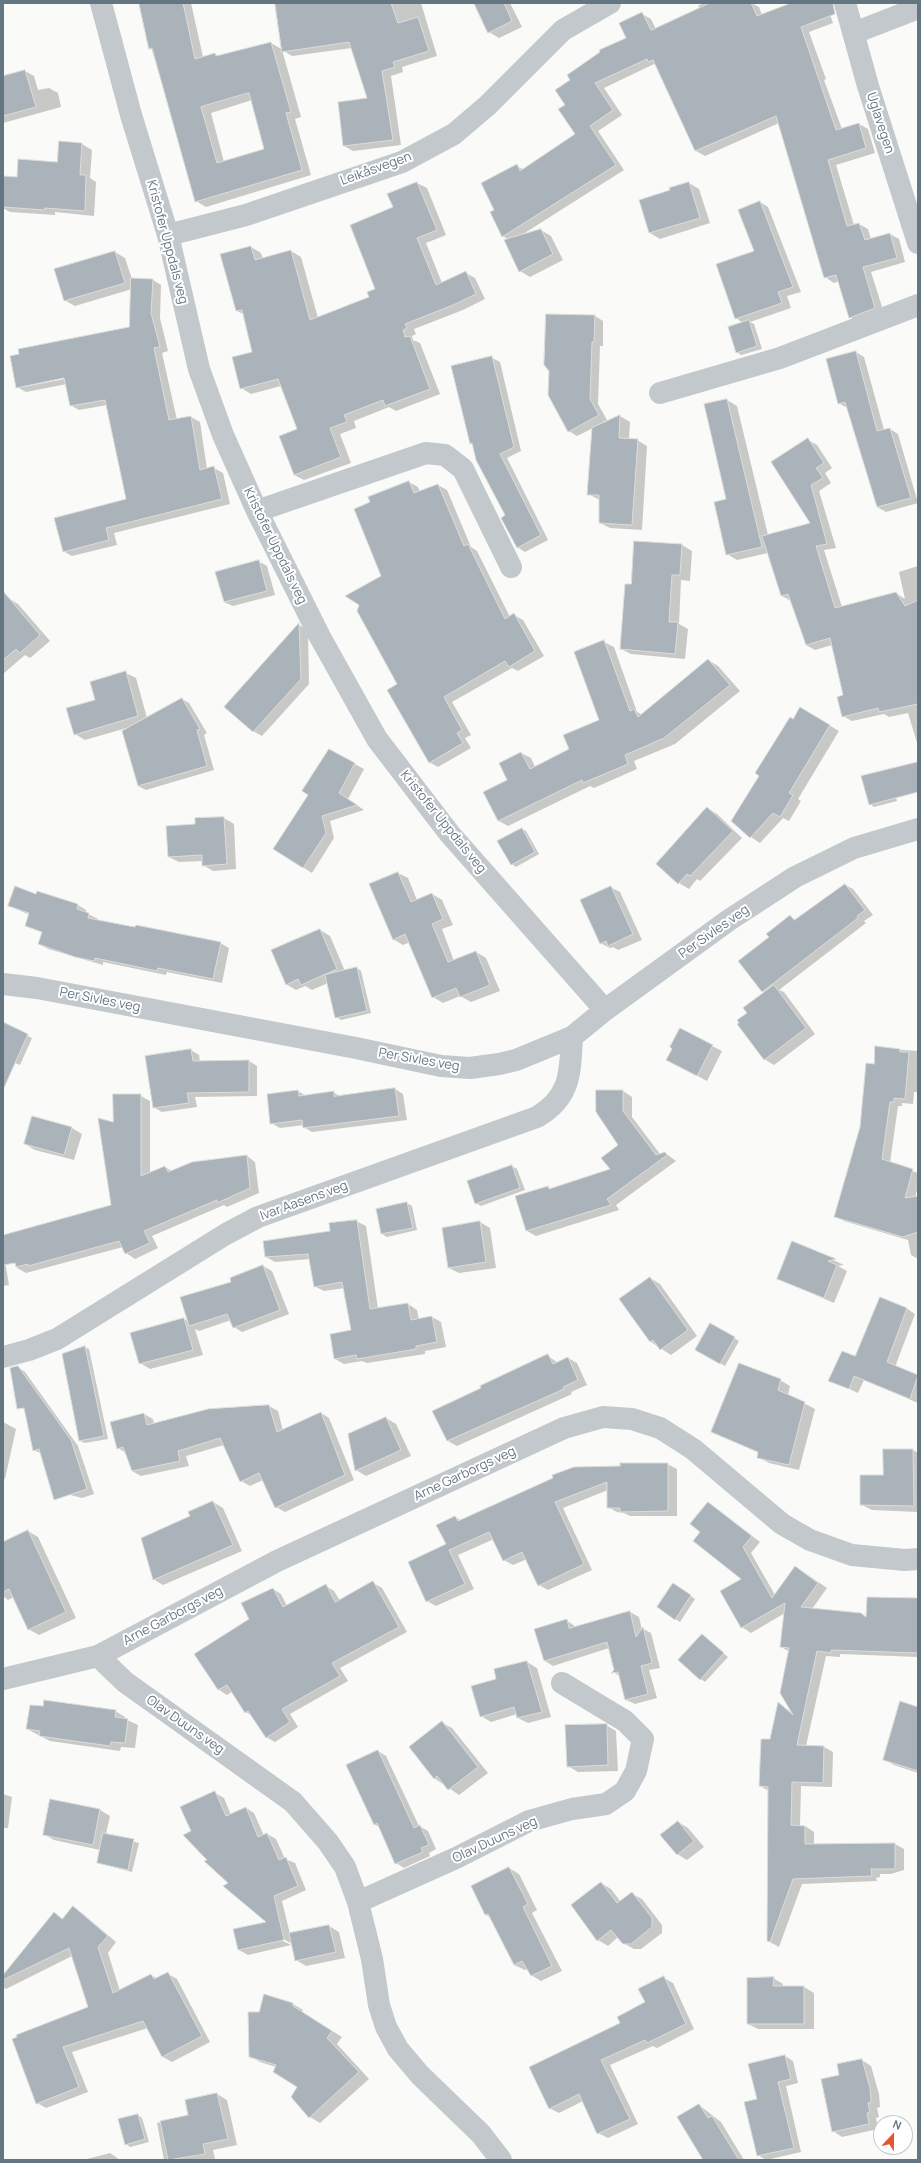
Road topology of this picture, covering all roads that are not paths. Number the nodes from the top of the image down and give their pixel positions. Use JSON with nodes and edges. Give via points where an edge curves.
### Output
{"nodes":[{"id":1,"x":101,"y":3,"type":"edge"},
{"id":2,"x":610,"y":3,"type":"edge"},
{"id":3,"x":845,"y":3,"type":"edge"},
{"id":4,"x":918,"y":8,"type":"edge"},
{"id":5,"x":854,"y":33,"type":"junction"},
{"id":6,"x":168,"y":235,"type":"junction"},
{"id":7,"x":918,"y":243,"type":"edge"},
{"id":8,"x":918,"y":305,"type":"edge"},
{"id":9,"x":660,"y":393,"type":"dead end"},
{"id":10,"x":257,"y":511,"type":"junction"},
{"id":11,"x":511,"y":567,"type":"dead end"},
{"id":12,"x":918,"y":828,"type":"edge"},
{"id":13,"x":3,"y":984,"type":"edge"},
{"id":14,"x":605,"y":1010,"type":"junction"},
{"id":15,"x":572,"y":1037,"type":"junction"},
{"id":16,"x":3,"y":1356,"type":"edge"},
{"id":17,"x":918,"y":1559,"type":"edge"},
{"id":18,"x":98,"y":1656,"type":"junction"},
{"id":19,"x":3,"y":1679,"type":"edge"},
{"id":20,"x":562,"y":1684,"type":"dead end"},
{"id":21,"x":358,"y":1902,"type":"junction"},
{"id":22,"x":501,"y":2160,"type":"edge"}],
"edges":[{"from":1,"to":6,"type":"street","name":"Kristofer Uppdals veg","via":[[130,115]]},
{"from":2,"to":6,"type":"street","name":"Leikåsvegen","via":[[563,30],[488,105],[454,134],[416,155],[246,215]]},
{"from":3,"to":5,"type":"street","name":"Uglavegen"},
{"from":4,"to":5,"type":"street"},
{"from":5,"to":7,"type":"street","name":"Uglavegen"},
{"from":6,"to":10,"type":"street","name":"Kristofer Uppdals veg","via":[[199,369],[223,435]]},
{"from":8,"to":9,"type":"street","via":[[780,358]]},
{"from":10,"to":11,"type":"street","via":[[426,453],[445,455],[463,469]]},
{"from":10,"to":14,"type":"street","name":"Kristofer Uppdals veg","via":[[320,637],[377,739],[449,833]]},
{"from":12,"to":14,"type":"street","name":"Per Sivles veg","via":[[854,848],[795,877],[729,920]]},
{"from":13,"to":15,"type":"street","name":"Per Sivles veg","via":[[37,988],[453,1067],[478,1067],[510,1061]]},
{"from":14,"to":15,"type":"street","name":"Per Sivles veg"},
{"from":15,"to":16,"type":"street","name":"Ivar Aasens veg","via":[[568,1084],[554,1105],[536,1117],[258,1217],[226,1234],[57,1339],[30,1350]]},
{"from":17,"to":18,"type":"street","name":"Arne Garborgs veg","via":[[852,1555],[810,1540],[782,1524],[693,1449],[660,1428],[632,1419],[603,1417],[564,1428],[277,1561]]},
{"from":18,"to":19,"type":"street","name":"Arne Garborgs veg"},
{"from":18,"to":21,"type":"street","name":"Olav Duuns veg","via":[[125,1682],[293,1802],[328,1842],[345,1867]]},
{"from":20,"to":21,"type":"street","name":"Olav Duuns veg","via":[[625,1721],[643,1739],[636,1771],[624,1791],[606,1804],[572,1809],[529,1821],[456,1858]]},
{"from":21,"to":22,"type":"street","name":"Olav Duuns veg","via":[[372,1959],[379,2005],[389,2033],[398,2049],[420,2075],[481,2134]]}]}
